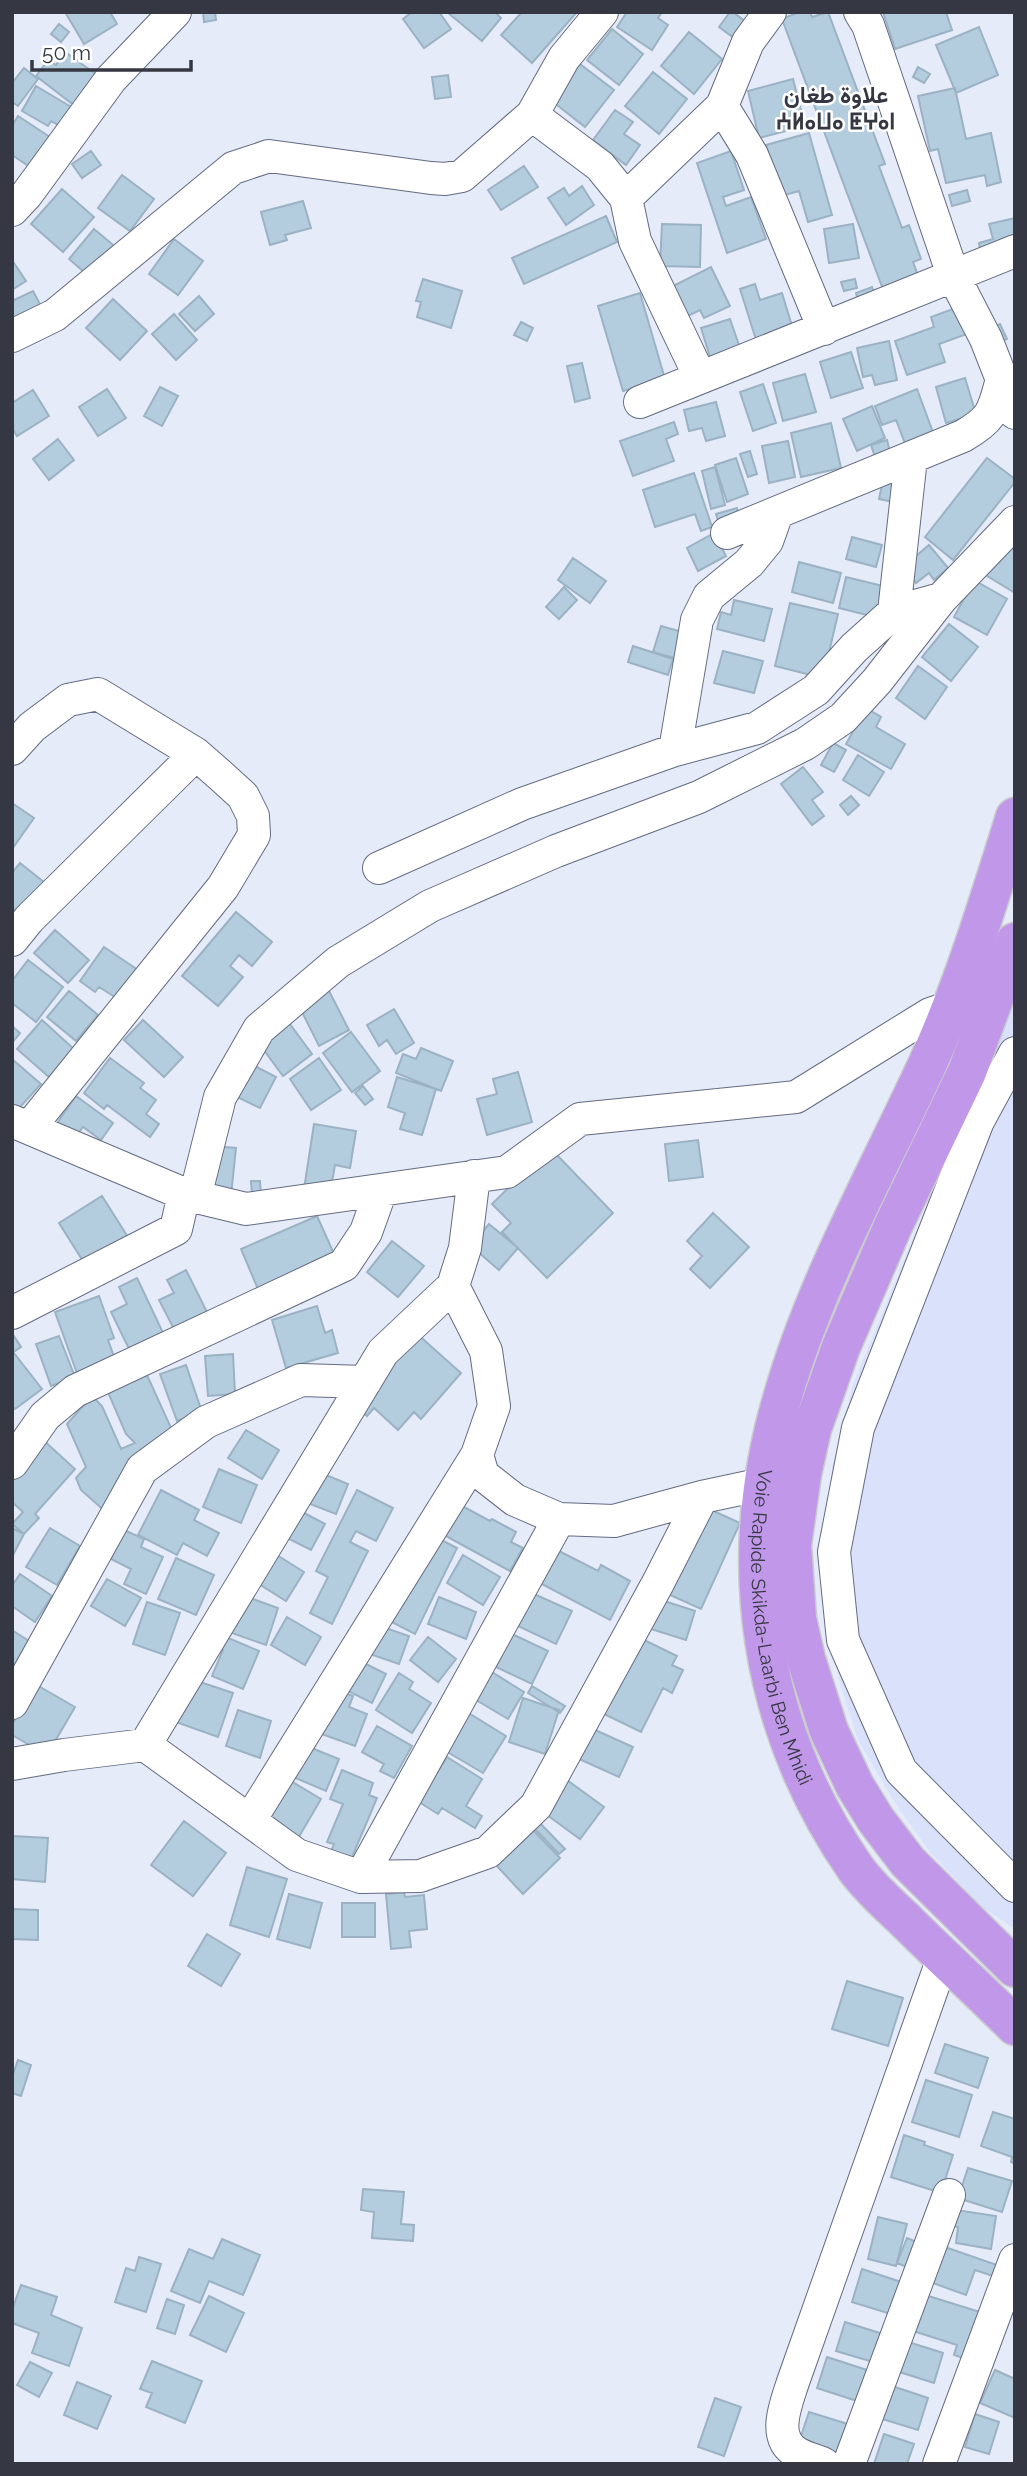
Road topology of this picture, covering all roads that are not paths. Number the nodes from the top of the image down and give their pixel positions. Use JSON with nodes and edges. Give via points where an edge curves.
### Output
{"nodes":[{"id":1,"x":175,"y":12,"type":"edge"},
{"id":2,"x":601,"y":12,"type":"edge"},
{"id":3,"x":770,"y":12,"type":"edge"},
{"id":4,"x":860,"y":12,"type":"edge"},
{"id":5,"x":722,"y":106,"type":"junction"},
{"id":6,"x":532,"y":115,"type":"junction"},
{"id":7,"x":626,"y":198,"type":"junction"},
{"id":8,"x":12,"y":211,"type":"edge"},
{"id":9,"x":1015,"y":251,"type":"edge"},
{"id":10,"x":953,"y":275,"type":"junction"},
{"id":11,"x":824,"y":329,"type":"junction"},
{"id":12,"x":12,"y":336,"type":"edge"},
{"id":13,"x":700,"y":377,"type":"junction"},
{"id":14,"x":1002,"y":379,"type":"junction"},
{"id":15,"x":640,"y":402,"type":"dead end"},
{"id":16,"x":1015,"y":413,"type":"edge"},
{"id":17,"x":911,"y":458,"type":"junction"},
{"id":18,"x":777,"y":513,"type":"junction"},
{"id":19,"x":1015,"y":522,"type":"edge"},
{"id":20,"x":727,"y":533,"type":"dead end"},
{"id":21,"x":942,"y":599,"type":"junction"},
{"id":22,"x":894,"y":612,"type":"junction"},
{"id":23,"x":12,"y":749,"type":"edge"},
{"id":24,"x":675,"y":750,"type":"junction"},
{"id":25,"x":197,"y":754,"type":"junction"},
{"id":26,"x":1015,"y":817,"type":"edge"},
{"id":27,"x":379,"y":868,"type":"dead end"},
{"id":28,"x":12,"y":940,"type":"edge"},
{"id":29,"x":1015,"y":942,"type":"edge"},
{"id":30,"x":993,"y":1001,"type":"junction"},
{"id":31,"x":950,"y":1007,"type":"junction"},
{"id":32,"x":1015,"y":1053,"type":"edge"},
{"id":33,"x":21,"y":1125,"type":"edge"},
{"id":34,"x":474,"y":1176,"type":"junction"},
{"id":35,"x":382,"y":1189,"type":"junction"},
{"id":36,"x":189,"y":1195,"type":"junction"},
{"id":37,"x":453,"y":1286,"type":"junction"},
{"id":38,"x":12,"y":1313,"type":"edge"},
{"id":39,"x":365,"y":1382,"type":"junction"},
{"id":40,"x":477,"y":1455,"type":"junction"},
{"id":41,"x":12,"y":1463,"type":"edge"},
{"id":42,"x":763,"y":1484,"type":"junction"},
{"id":43,"x":702,"y":1497,"type":"junction"},
{"id":44,"x":559,"y":1519,"type":"junction"},
{"id":45,"x":12,"y":1703,"type":"edge"},
{"id":46,"x":145,"y":1745,"type":"junction"},
{"id":47,"x":12,"y":1764,"type":"edge"},
{"id":48,"x":250,"y":1820,"type":"junction"},
{"id":49,"x":361,"y":1877,"type":"junction"},
{"id":50,"x":1015,"y":1886,"type":"edge"},
{"id":51,"x":943,"y":1958,"type":"junction"},
{"id":52,"x":1015,"y":1968,"type":"edge"},
{"id":53,"x":1015,"y":2026,"type":"edge"},
{"id":54,"x":949,"y":2195,"type":"dead end"},
{"id":55,"x":1015,"y":2260,"type":"edge"},
{"id":56,"x":824,"y":2464,"type":"edge"},
{"id":57,"x":849,"y":2464,"type":"edge"},
{"id":58,"x":939,"y":2464,"type":"edge"}],
"edges":[{"from":1,"to":8,"type":"street","via":[[111,79]]},
{"from":2,"to":6,"type":"street","via":[[564,58]]},
{"from":3,"to":5,"type":"street","via":[[748,42]]},
{"from":4,"to":10,"type":"street"},
{"from":5,"to":7,"type":"street"},
{"from":5,"to":11,"type":"street","via":[[752,155]]},
{"from":6,"to":7,"type":"street","via":[[600,166]]},
{"from":6,"to":12,"type":"street","via":[[463,176],[445,179],[270,156],[233,169],[55,315]]},
{"from":7,"to":13,"type":"street","via":[[635,241]]},
{"from":9,"to":10,"type":"street"},
{"from":10,"to":11,"type":"street"},
{"from":10,"to":14,"type":"street"},
{"from":11,"to":13,"type":"street"},
{"from":13,"to":15,"type":"street"},
{"from":14,"to":16,"type":"street"},
{"from":14,"to":17,"type":"street","via":[[993,411],[984,424]]},
{"from":17,"to":18,"type":"street"},
{"from":17,"to":22,"type":"street"},
{"from":18,"to":20,"type":"street"},
{"from":18,"to":24,"type":"street","via":[[767,541],[749,563],[709,596],[697,620]]},
{"from":19,"to":21,"type":"street"},
{"from":21,"to":22,"type":"street"},
{"from":21,"to":36,"type":"street","via":[[843,718],[805,744],[699,797],[556,851],[430,906],[338,962],[259,1028],[220,1097]]},
{"from":22,"to":24,"type":"street","via":[[816,691],[757,728]]},
{"from":23,"to":25,"type":"street","via":[[68,699],[98,694]]},
{"from":24,"to":27,"type":"street","via":[[522,804]]},
{"from":25,"to":28,"type":"street"},
{"from":25,"to":33,"type":"street","via":[[243,796],[253,816],[254,835],[223,887]]},
{"from":26,"to":31,"type":"highway","name":"Voie Rapide Skikda-Laarbi Ben Mhidi"},
{"from":29,"to":30,"type":"highway","name":"Voie Rapide Skikda-Laarbi Ben Mhidi"},
{"from":30,"to":31,"type":"street"},
{"from":30,"to":52,"type":"highway","name":"Voie Rapide Skikda-Laarbi Ben Mhidi","via":[[967,1072],[841,1347],[812,1429],[792,1545],[797,1619],[806,1660],[846,1769],[876,1820],[908,1861]]},
{"from":31,"to":34,"type":"street","via":[[930,1014],[796,1097],[580,1119],[507,1172]]},
{"from":31,"to":42,"type":"highway","name":"Voie Rapide Skikda-Laarbi Ben Mhidi","via":[[814,1310],[781,1400]]},
{"from":32,"to":50,"type":"street","via":[[978,1121],[858,1428],[834,1552],[843,1640],[901,1771]]},
{"from":33,"to":36,"type":"street"},
{"from":34,"to":35,"type":"street"},
{"from":34,"to":37,"type":"street","via":[[465,1248]]},
{"from":35,"to":36,"type":"street","via":[[246,1209]]},
{"from":35,"to":41,"type":"street","via":[[366,1232],[344,1265],[75,1391],[45,1416]]},
{"from":36,"to":38,"type":"street","via":[[176,1229]]},
{"from":37,"to":39,"type":"street","via":[[383,1352]]},
{"from":37,"to":40,"type":"street","via":[[486,1350],[494,1406]]},
{"from":39,"to":45,"type":"street","via":[[302,1380],[206,1422],[142,1469]]},
{"from":39,"to":46,"type":"street"},
{"from":40,"to":44,"type":"street","via":[[483,1475],[515,1500]]},
{"from":40,"to":48,"type":"street"},
{"from":42,"to":43,"type":"street"},
{"from":42,"to":51,"type":"highway","name":"Voie Rapide Skikda-Laarbi Ben Mhidi","via":[[758,1531],[762,1634],[772,1687],[800,1769],[822,1817],[859,1873]]},
{"from":43,"to":44,"type":"street","via":[[614,1521]]},
{"from":43,"to":49,"type":"street","via":[[536,1806],[488,1852],[420,1876]]},
{"from":44,"to":49,"type":"street"},
{"from":46,"to":47,"type":"street"},
{"from":46,"to":48,"type":"street"},
{"from":48,"to":49,"type":"street","via":[[297,1855]]},
{"from":51,"to":53,"type":"highway","name":"Voie Rapide Skikda-Laarbi Ben Mhidi"},
{"from":51,"to":56,"type":"street","via":[[781,2421],[785,2442]]},
{"from":54,"to":57,"type":"street"},
{"from":55,"to":58,"type":"street"}]}
